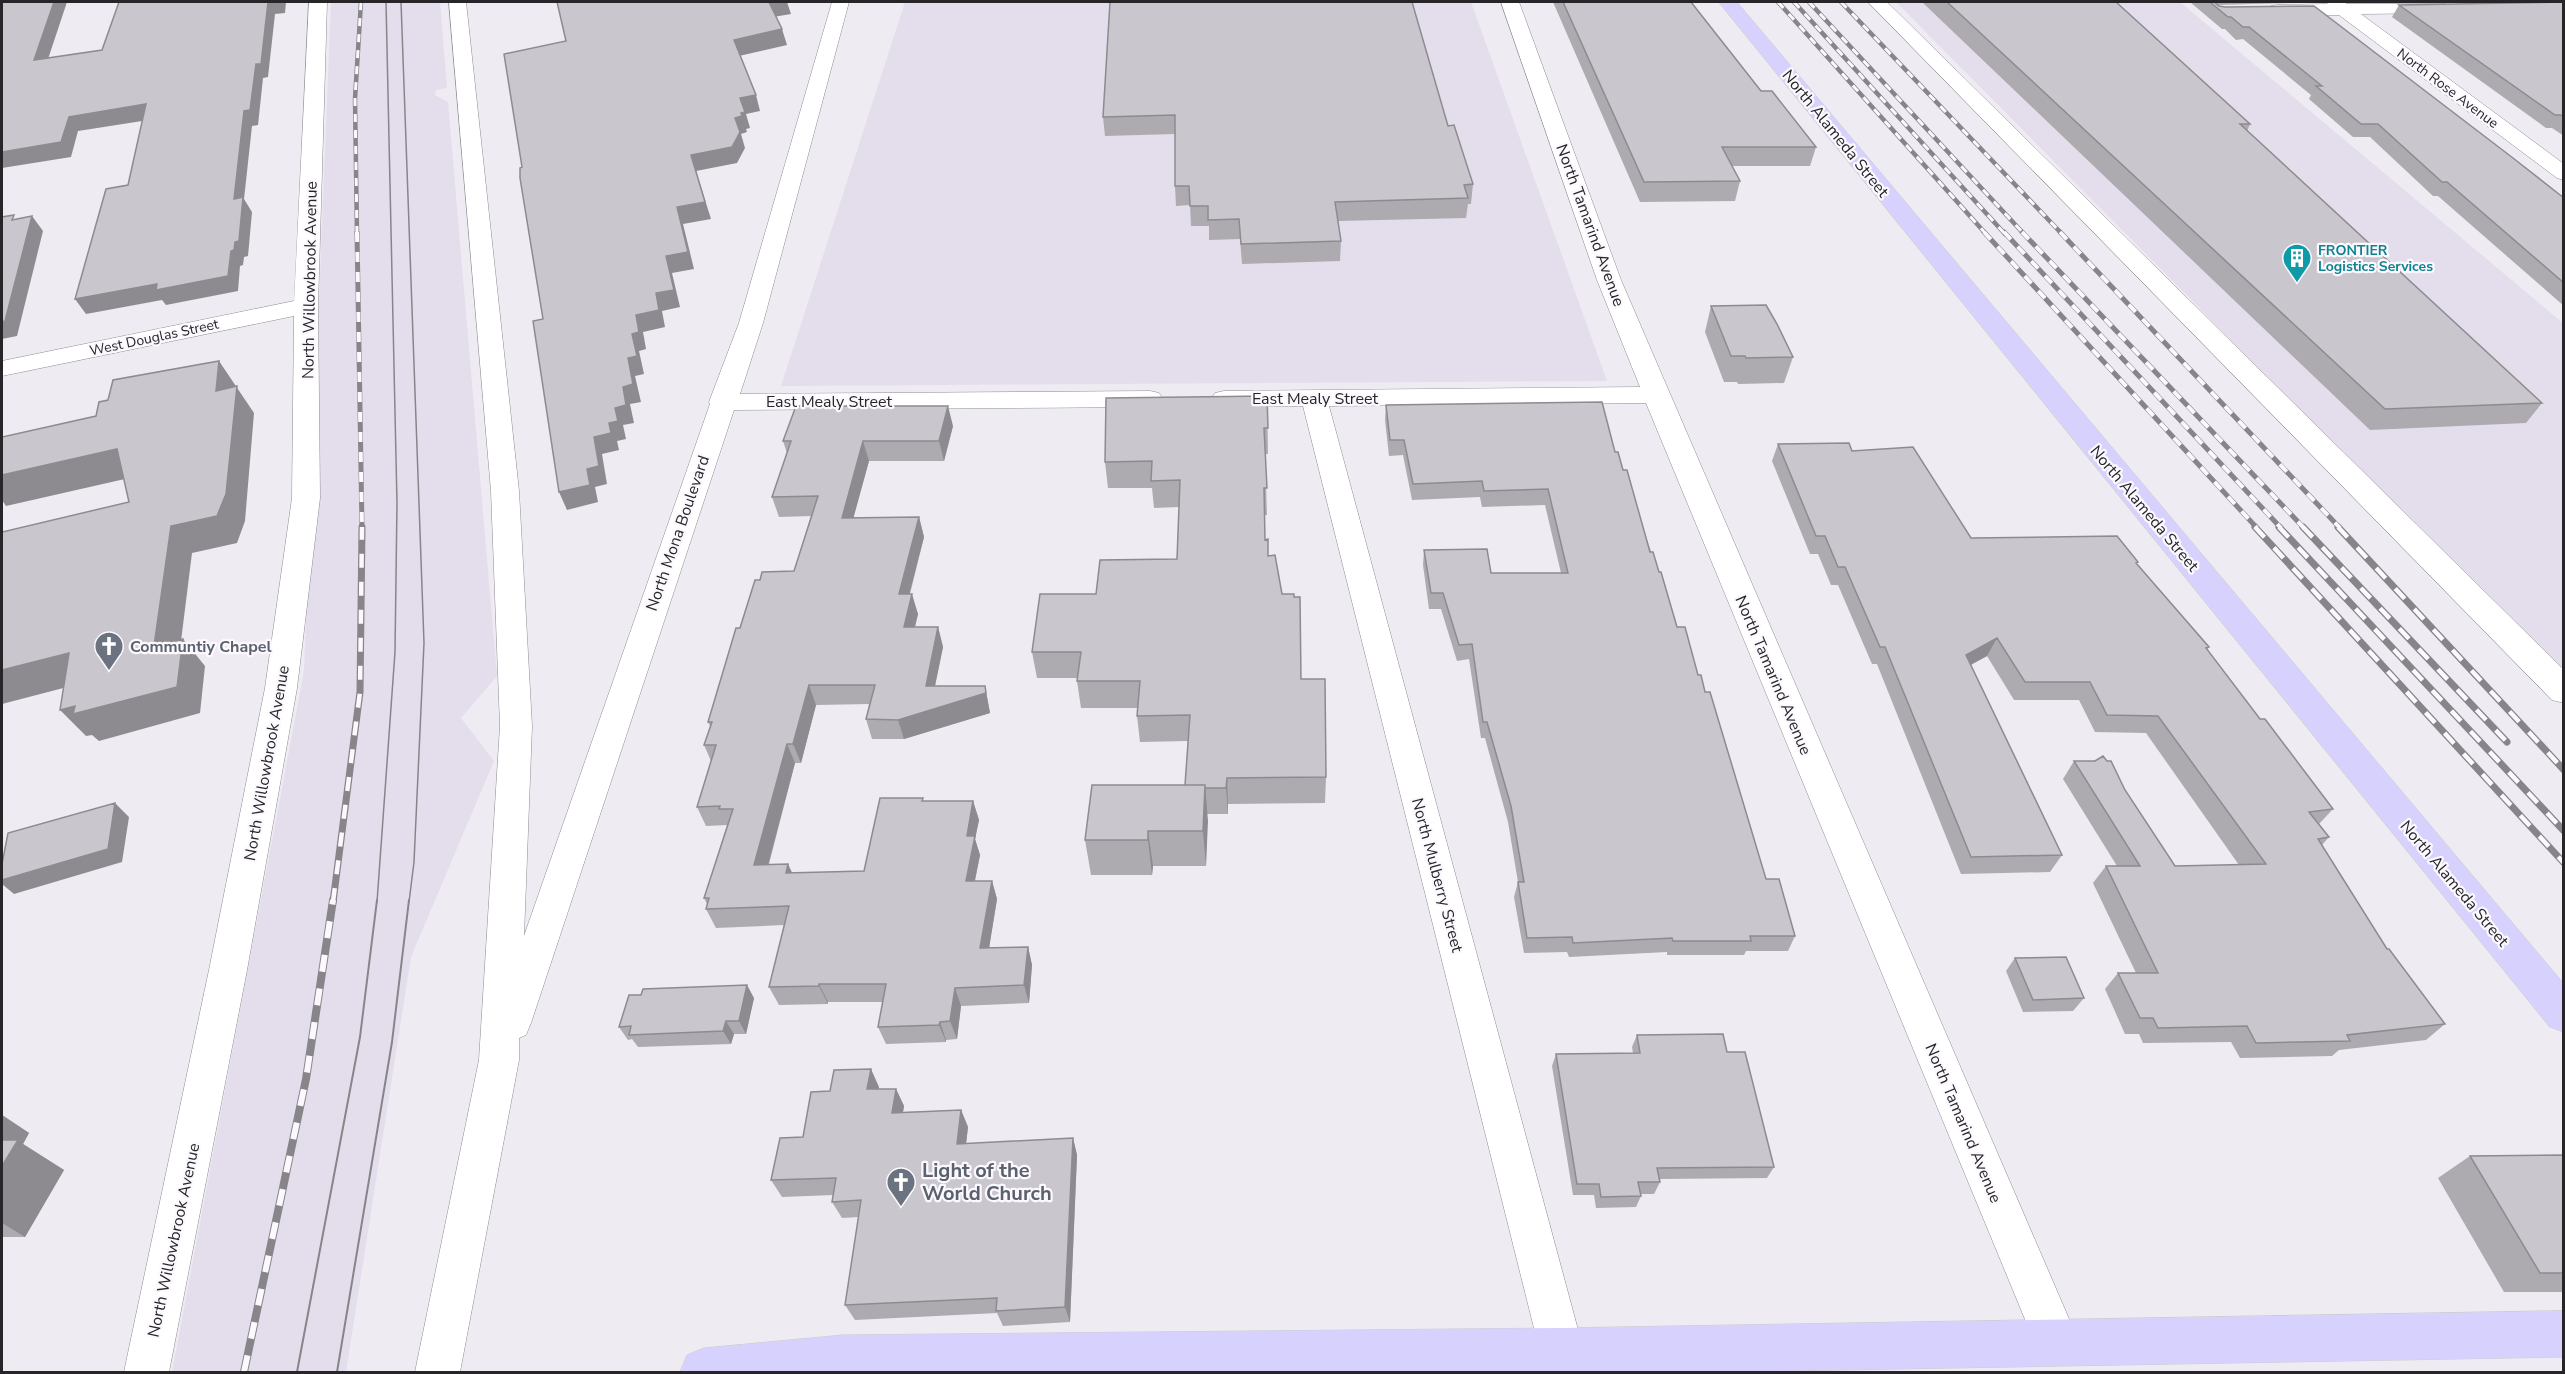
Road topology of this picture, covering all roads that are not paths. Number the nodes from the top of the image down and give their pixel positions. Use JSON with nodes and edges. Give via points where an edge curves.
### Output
{"nodes":[{"id":1,"x":318,"y":2,"type":"edge"},
{"id":2,"x":457,"y":2,"type":"edge"},
{"id":3,"x":840,"y":2,"type":"edge"},
{"id":4,"x":1510,"y":2,"type":"edge"},
{"id":5,"x":1728,"y":2,"type":"edge"},
{"id":6,"x":1877,"y":2,"type":"edge"},
{"id":7,"x":2337,"y":5,"type":"edge"},
{"id":8,"x":2458,"y":8,"type":"edge"},
{"id":9,"x":2264,"y":11,"type":"edge"},
{"id":10,"x":2564,"y":174,"type":"edge"},
{"id":11,"x":306,"y":306,"type":"junction"},
{"id":12,"x":2,"y":368,"type":"edge"},
{"id":13,"x":1656,"y":395,"type":"junction"},
{"id":14,"x":1314,"y":398,"type":"junction"},
{"id":15,"x":722,"y":402,"type":"junction"},
{"id":16,"x":2564,"y":691,"type":"edge"},
{"id":17,"x":2564,"y":1014,"type":"edge"},
{"id":18,"x":499,"y":1060,"type":"junction"},
{"id":19,"x":2564,"y":1334,"type":"edge"},
{"id":20,"x":2057,"y":1342,"type":"junction"},
{"id":21,"x":1562,"y":1352,"type":"junction"},
{"id":22,"x":147,"y":1372,"type":"edge"},
{"id":23,"x":437,"y":1372,"type":"edge"},
{"id":24,"x":704,"y":1372,"type":"edge"}],
"edges":[{"from":1,"to":11,"type":"street","name":"North Willowbrook Avenue"},
{"from":2,"to":18,"type":"street","via":[[505,491],[515,714]]},
{"from":3,"to":15,"type":"street","name":"North Mona Boulevard","via":[[751,323]]},
{"from":4,"to":13,"type":"street","name":"North Tamarind Avenue","via":[[1609,280]]},
{"from":5,"to":17,"type":"main road","name":"North Alameda Street"},
{"from":6,"to":16,"type":"street"},
{"from":7,"to":8,"type":"street"},
{"from":7,"to":9,"type":"street"},
{"from":7,"to":10,"type":"street","name":"North Rose Avenue"},
{"from":11,"to":12,"type":"street","name":"West Douglas Street"},
{"from":11,"to":22,"type":"street","name":"North Willowbrook Avenue","via":[[306,498],[281,688]]},
{"from":13,"to":14,"type":"street","name":"East Mealy Street"},
{"from":13,"to":20,"type":"street","name":"North Tamarind Avenue"},
{"from":14,"to":15,"type":"street","name":"East Mealy Street"},
{"from":14,"to":21,"type":"street","name":"North Mulberry Street"},
{"from":15,"to":18,"type":"street","name":"North Mona Boulevard"},
{"from":18,"to":23,"type":"street"},
{"from":19,"to":20,"type":"main road"},
{"from":20,"to":21,"type":"main road"},
{"from":21,"to":24,"type":"main road","via":[[843,1359]]}]}
